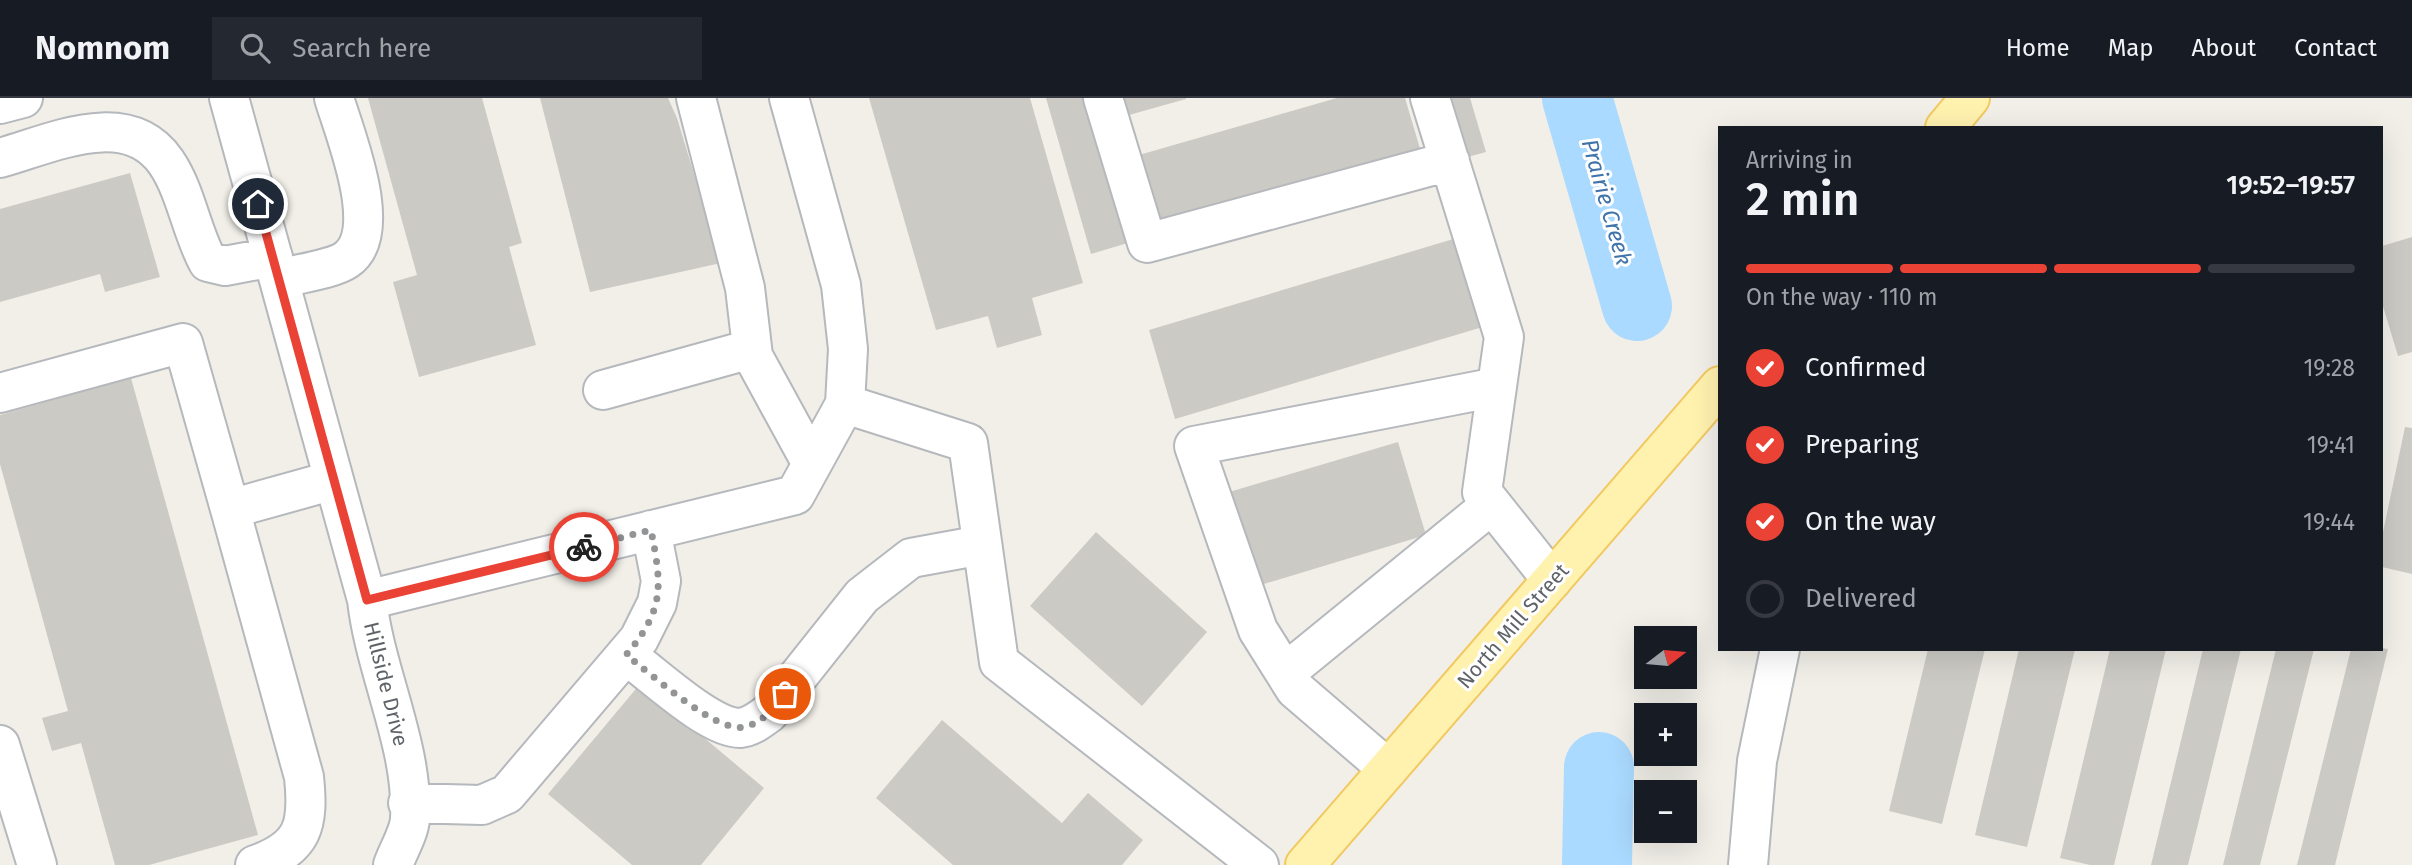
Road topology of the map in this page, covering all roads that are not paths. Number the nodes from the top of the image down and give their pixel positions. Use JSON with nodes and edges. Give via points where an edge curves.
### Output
{"nodes":[{"id":1,"x":229,"y":98,"type":"edge"},
{"id":2,"x":334,"y":98,"type":"edge"},
{"id":3,"x":695,"y":98,"type":"edge"},
{"id":4,"x":789,"y":98,"type":"edge"},
{"id":5,"x":1103,"y":98,"type":"edge"},
{"id":6,"x":1430,"y":98,"type":"edge"},
{"id":7,"x":1970,"y":98,"type":"edge"},
{"id":8,"x":1947,"y":126,"type":"edge"},
{"id":9,"x":0,"y":158,"type":"edge"},
{"id":10,"x":1450,"y":161,"type":"junction"},
{"id":11,"x":276,"y":268,"type":"junction"},
{"id":12,"x":751,"y":349,"type":"junction"},
{"id":13,"x":1497,"y":387,"type":"junction"},
{"id":14,"x":603,"y":390,"type":"dead end"},
{"id":15,"x":0,"y":393,"type":"edge"},
{"id":16,"x":1714,"y":403,"type":"edge"},
{"id":17,"x":845,"y":404,"type":"junction"},
{"id":18,"x":812,"y":464,"type":"junction"},
{"id":19,"x":334,"y":481,"type":"junction"},
{"id":20,"x":1491,"y":505,"type":"junction"},
{"id":21,"x":230,"y":509,"type":"junction"},
{"id":22,"x":651,"y":530,"type":"junction"},
{"id":23,"x":982,"y":545,"type":"junction"},
{"id":24,"x":1552,"y":580,"type":"junction"},
{"id":25,"x":367,"y":600,"type":"junction"},
{"id":26,"x":1780,"y":651,"type":"edge"},
{"id":27,"x":626,"y":655,"type":"junction"},
{"id":28,"x":1285,"y":673,"type":"junction"},
{"id":29,"x":0,"y":745,"type":"edge"},
{"id":30,"x":1388,"y":769,"type":"junction"},
{"id":31,"x":408,"y":803,"type":"junction"},
{"id":32,"x":37,"y":865,"type":"edge"},
{"id":33,"x":255,"y":865,"type":"edge"},
{"id":34,"x":393,"y":865,"type":"edge"},
{"id":35,"x":1259,"y":865,"type":"edge"},
{"id":36,"x":1305,"y":865,"type":"edge"},
{"id":37,"x":1748,"y":865,"type":"edge"}],
"edges":[{"from":1,"to":11,"type":"street","name":"Hillside Drive"},
{"from":2,"to":11,"type":"street","via":[[363,202],[365,223],[357,247],[346,261]]},
{"from":3,"to":12,"type":"street","via":[[745,288]]},
{"from":4,"to":17,"type":"street","via":[[841,285],[848,349]]},
{"from":5,"to":10,"type":"street","via":[[1147,243]]},
{"from":6,"to":10,"type":"street"},
{"from":7,"to":8,"type":"main road"},
{"from":9,"to":11,"type":"street","via":[[96,131],[117,132],[147,143],[166,162],[208,262]]},
{"from":10,"to":13,"type":"street","via":[[1504,337]]},
{"from":11,"to":19,"type":"street","name":"Hillside Drive"},
{"from":12,"to":14,"type":"street"},
{"from":12,"to":18,"type":"street"},
{"from":13,"to":20,"type":"street","via":[[1482,492]]},
{"from":13,"to":28,"type":"street","via":[[1194,446],[1258,630]]},
{"from":15,"to":21,"type":"street","via":[[183,343]]},
{"from":16,"to":24,"type":"main road","name":"North Mill Street"},
{"from":17,"to":18,"type":"street"},
{"from":17,"to":23,"type":"street","via":[[968,443]]},
{"from":18,"to":22,"type":"street","via":[[795,495]]},
{"from":19,"to":21,"type":"street"},
{"from":19,"to":25,"type":"street","name":"Hillside Drive"},
{"from":20,"to":24,"type":"street"},
{"from":20,"to":28,"type":"street"},
{"from":21,"to":33,"type":"street","via":[[304,777],[307,808],[293,845]]},
{"from":22,"to":25,"type":"street"},
{"from":22,"to":27,"type":"street","via":[[660,581],[657,603]]},
{"from":23,"to":27,"type":"street","via":[[911,558],[862,596],[769,713],[742,728],[718,723]]},
{"from":23,"to":35,"type":"street","via":[[999,662]]},
{"from":24,"to":30,"type":"main road","name":"North Mill Street"},
{"from":25,"to":31,"type":"street","name":"Hillside Drive","via":[[371,639],[403,749]]},
{"from":26,"to":37,"type":"street","via":[[1757,761]]},
{"from":27,"to":31,"type":"street","via":[[507,794],[482,805]]},
{"from":28,"to":30,"type":"street","via":[[1295,689]]},
{"from":29,"to":32,"type":"street"},
{"from":30,"to":36,"type":"main road","name":"North Mill Street"},
{"from":31,"to":34,"type":"street","name":"Hillside Drive","via":[[410,821]]}]}
